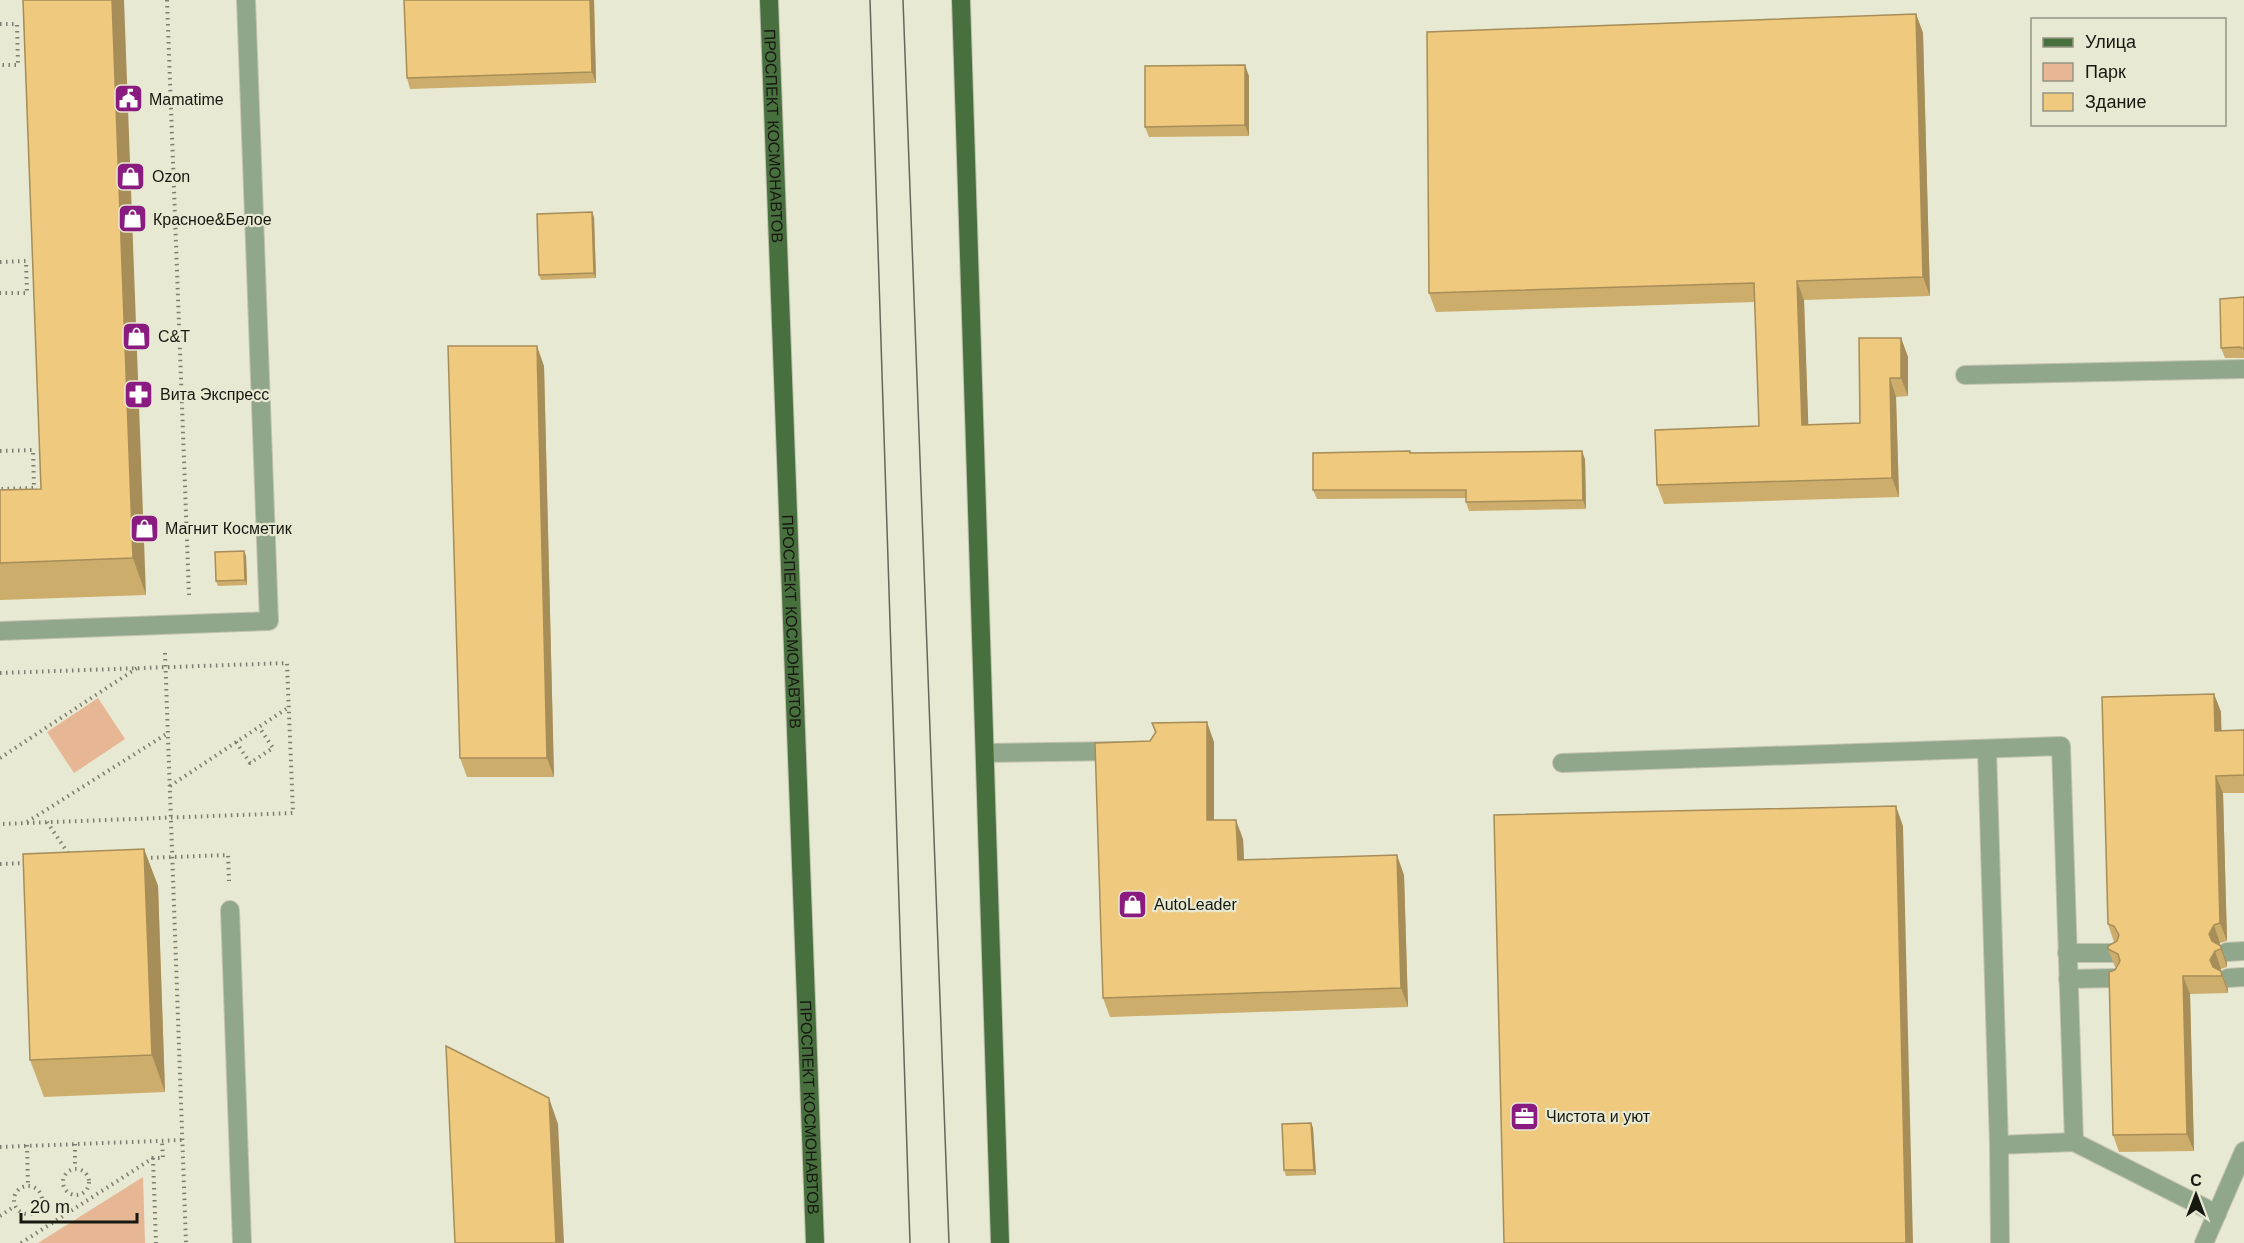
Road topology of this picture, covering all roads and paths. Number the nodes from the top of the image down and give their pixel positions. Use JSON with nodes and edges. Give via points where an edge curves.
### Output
{"nodes":[{"id":1,"x":167,"y":0,"type":"edge"},
{"id":2,"x":246,"y":0,"type":"edge"},
{"id":3,"x":769,"y":0,"type":"edge"},
{"id":4,"x":961,"y":0,"type":"edge"},
{"id":5,"x":0,"y":24,"type":"edge"},
{"id":6,"x":0,"y":65,"type":"edge"},
{"id":7,"x":0,"y":262,"type":"edge"},
{"id":8,"x":0,"y":293,"type":"edge"},
{"id":9,"x":2244,"y":369,"type":"edge"},
{"id":10,"x":1965,"y":375,"type":"dead end"},
{"id":11,"x":0,"y":452,"type":"edge"},
{"id":12,"x":0,"y":489,"type":"edge"},
{"id":13,"x":189,"y":601,"type":"dead end"},
{"id":14,"x":0,"y":631,"type":"edge"},
{"id":15,"x":165,"y":667,"type":"junction"},
{"id":16,"x":138,"y":668,"type":"junction"},
{"id":17,"x":0,"y":673,"type":"edge"},
{"id":18,"x":289,"y":707,"type":"junction"},
{"id":19,"x":259,"y":727,"type":"junction"},
{"id":20,"x":168,"y":733,"type":"junction"},
{"id":21,"x":236,"y":742,"type":"junction"},
{"id":22,"x":1987,"y":749,"type":"junction"},
{"id":23,"x":1140,"y":751,"type":"edge"},
{"id":24,"x":985,"y":753,"type":"junction"},
{"id":25,"x":0,"y":758,"type":"edge"},
{"id":26,"x":1562,"y":763,"type":"dead end"},
{"id":27,"x":170,"y":786,"type":"junction"},
{"id":28,"x":171,"y":818,"type":"junction"},
{"id":29,"x":47,"y":822,"type":"junction"},
{"id":30,"x":27,"y":823,"type":"junction"},
{"id":31,"x":0,"y":824,"type":"edge"},
{"id":32,"x":172,"y":857,"type":"junction"},
{"id":33,"x":139,"y":859,"type":"edge"},
{"id":34,"x":63,"y":861,"type":"edge"},
{"id":35,"x":31,"y":862,"type":"edge"},
{"id":36,"x":0,"y":864,"type":"edge"},
{"id":37,"x":230,"y":910,"type":"joint"},
{"id":38,"x":2067,"y":953,"type":"junction"},
{"id":39,"x":2115,"y":953,"type":"edge"},
{"id":40,"x":2115,"y":978,"type":"edge"},
{"id":41,"x":2068,"y":979,"type":"junction"},
{"id":42,"x":183,"y":1140,"type":"junction"},
{"id":43,"x":162,"y":1141,"type":"junction"},
{"id":44,"x":2074,"y":1142,"type":"junction"},
{"id":45,"x":75,"y":1144,"type":"junction"},
{"id":46,"x":27,"y":1145,"type":"junction"},
{"id":47,"x":1999,"y":1145,"type":"junction"},
{"id":48,"x":0,"y":1147,"type":"edge"},
{"id":49,"x":2244,"y":1151,"type":"edge"},
{"id":50,"x":153,"y":1158,"type":"junction"},
{"id":51,"x":75,"y":1168,"type":"junction"},
{"id":52,"x":28,"y":1185,"type":"junction"},
{"id":53,"x":85,"y":1192,"type":"junction"},
{"id":54,"x":89,"y":1199,"type":"junction"},
{"id":55,"x":15,"y":1206,"type":"junction"},
{"id":56,"x":2217,"y":1214,"type":"junction"},
{"id":57,"x":0,"y":1216,"type":"edge"},
{"id":58,"x":21,"y":1243,"type":"edge"},
{"id":59,"x":156,"y":1243,"type":"edge"},
{"id":60,"x":186,"y":1243,"type":"edge"},
{"id":61,"x":242,"y":1243,"type":"edge"},
{"id":62,"x":815,"y":1243,"type":"edge"},
{"id":63,"x":1000,"y":1243,"type":"edge"},
{"id":64,"x":2000,"y":1243,"type":"edge"},
{"id":65,"x":2204,"y":1243,"type":"edge"}],
"edges":[{"from":1,"to":13,"type":"path"},
{"from":2,"to":14,"type":"street","via":[[269,621]]},
{"from":3,"to":62,"type":"main road","name":"ПРОСПЕКТ КОСМОНАВТОВ"},
{"from":4,"to":24,"type":"main road"},
{"from":5,"to":6,"type":"path","via":[[17,24],[18,65]]},
{"from":7,"to":8,"type":"path","via":[[26,261],[27,292]]},
{"from":9,"to":10,"type":"street"},
{"from":11,"to":12,"type":"path","via":[[33,450],[34,488]]},
{"from":15,"to":16,"type":"path"},
{"from":15,"to":18,"type":"path","via":[[287,663]]},
{"from":15,"to":20,"type":"path"},
{"from":16,"to":17,"type":"path"},
{"from":16,"to":25,"type":"path"},
{"from":18,"to":19,"type":"path"},
{"from":18,"to":28,"type":"path","via":[[293,813]]},
{"from":19,"to":21,"type":"path"},
{"from":19,"to":21,"type":"path","via":[[273,748],[250,763]]},
{"from":20,"to":27,"type":"path"},
{"from":20,"to":30,"type":"path"},
{"from":21,"to":27,"type":"path"},
{"from":22,"to":26,"type":"street"},
{"from":22,"to":38,"type":"street","via":[[2061,746]]},
{"from":22,"to":47,"type":"street"},
{"from":23,"to":24,"type":"street"},
{"from":24,"to":63,"type":"main road"},
{"from":27,"to":28,"type":"path"},
{"from":28,"to":29,"type":"path"},
{"from":28,"to":32,"type":"path"},
{"from":29,"to":30,"type":"path"},
{"from":29,"to":34,"type":"path","via":[[73,861]]},
{"from":30,"to":31,"type":"path"},
{"from":32,"to":33,"type":"path"},
{"from":32,"to":37,"type":"path","via":[[228,855]]},
{"from":32,"to":42,"type":"path"},
{"from":35,"to":36,"type":"path"},
{"from":37,"to":61,"type":"street"},
{"from":38,"to":39,"type":"street"},
{"from":38,"to":41,"type":"street"},
{"from":40,"to":41,"type":"street"},
{"from":41,"to":44,"type":"street"},
{"from":42,"to":43,"type":"path"},
{"from":42,"to":60,"type":"path"},
{"from":43,"to":45,"type":"path"},
{"from":43,"to":50,"type":"path","via":[[163,1158]]},
{"from":44,"to":47,"type":"street"},
{"from":44,"to":56,"type":"street"},
{"from":45,"to":46,"type":"path"},
{"from":45,"to":51,"type":"path"},
{"from":46,"to":48,"type":"path"},
{"from":46,"to":52,"type":"path"},
{"from":47,"to":64,"type":"street"},
{"from":49,"to":56,"type":"street"},
{"from":50,"to":54,"type":"path"},
{"from":50,"to":59,"type":"path"},
{"from":51,"to":53,"type":"path","via":[[89,1176],[90,1185]]},
{"from":51,"to":53,"type":"path","via":[[68,1170],[63,1186],[77,1196]]},
{"from":52,"to":55,"type":"path","via":[[14,1196]]},
{"from":52,"to":55,"type":"path","via":[[37,1188],[42,1205],[28,1215]]},
{"from":53,"to":54,"type":"path"},
{"from":54,"to":58,"type":"path"},
{"from":55,"to":57,"type":"path"},
{"from":56,"to":65,"type":"street"}]}
